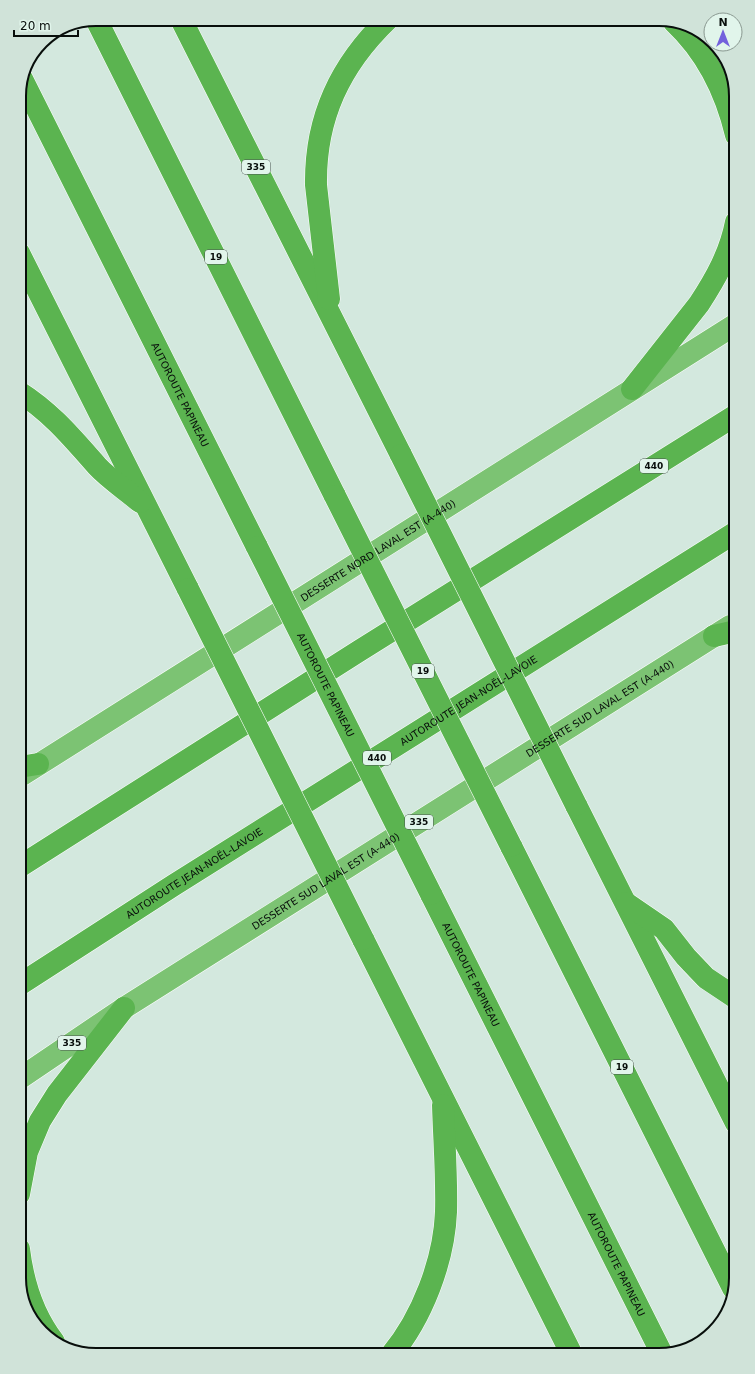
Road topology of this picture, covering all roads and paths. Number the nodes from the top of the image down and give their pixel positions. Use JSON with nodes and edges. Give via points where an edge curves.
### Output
{"nodes":[{"id":1,"x":100,"y":26,"type":"edge"},
{"id":2,"x":185,"y":26,"type":"edge"},
{"id":3,"x":381,"y":26,"type":"edge"},
{"id":4,"x":681,"y":30,"type":"edge"},
{"id":5,"x":27,"y":88,"type":"edge"},
{"id":6,"x":729,"y":109,"type":"edge"},
{"id":7,"x":729,"y":248,"type":"edge"},
{"id":8,"x":26,"y":267,"type":"edge"},
{"id":9,"x":330,"y":314,"type":"junction"},
{"id":10,"x":729,"y":328,"type":"edge"},
{"id":11,"x":632,"y":389,"type":"junction"},
{"id":12,"x":26,"y":397,"type":"edge"},
{"id":13,"x":729,"y":418,"type":"edge"},
{"id":14,"x":146,"y":506,"type":"junction"},
{"id":15,"x":729,"y":536,"type":"edge"},
{"id":16,"x":729,"y":626,"type":"edge"},
{"id":17,"x":729,"y":633,"type":"edge"},
{"id":18,"x":714,"y":636,"type":"junction"},
{"id":19,"x":28,"y":766,"type":"edge"},
{"id":20,"x":26,"y":863,"type":"edge"},
{"id":21,"x":624,"y":901,"type":"junction"},
{"id":22,"x":26,"y":981,"type":"edge"},
{"id":23,"x":729,"y":993,"type":"edge"},
{"id":24,"x":124,"y":1008,"type":"junction"},
{"id":25,"x":26,"y":1074,"type":"edge"},
{"id":26,"x":443,"y":1099,"type":"junction"},
{"id":27,"x":729,"y":1109,"type":"edge"},
{"id":28,"x":26,"y":1158,"type":"edge"},
{"id":29,"x":729,"y":1280,"type":"edge"},
{"id":30,"x":26,"y":1281,"type":"edge"},
{"id":31,"x":39,"y":1318,"type":"edge"},
{"id":32,"x":396,"y":1348,"type":"edge"},
{"id":33,"x":568,"y":1348,"type":"edge"},
{"id":34,"x":659,"y":1348,"type":"edge"}],
"edges":[{"from":1,"to":29,"type":"highway","number":"19","bridge":true},
{"from":2,"to":9,"type":"highway","number":"335"},
{"from":3,"to":9,"type":"highway","via":[[346,70],[331,99],[320,132],[315,168]]},
{"from":4,"to":6,"type":"highway","via":[[708,66]]},
{"from":5,"to":34,"type":"highway","name":"AUTOROUTE PAPINEAU","bridge":true},
{"from":7,"to":11,"type":"highway","via":[[699,304]]},
{"from":8,"to":14,"type":"highway"},
{"from":9,"to":21,"type":"highway","number":"335","bridge":true},
{"from":10,"to":11,"type":"highway","name":"DESSERTE NORD LAVAL EST (A-440)"},
{"from":11,"to":19,"type":"highway","name":"DESSERTE NORD LAVAL EST (A-440)"},
{"from":12,"to":14,"type":"highway","via":[[50,415],[98,467]]},
{"from":13,"to":20,"type":"highway","number":"440"},
{"from":14,"to":26,"type":"highway","bridge":true},
{"from":15,"to":22,"type":"highway","name":"AUTOROUTE JEAN-NOËL-LAVOIE","number":"440","via":[[174,885]]},
{"from":16,"to":18,"type":"highway","name":"DESSERTE SUD LAVAL EST (A-440)"},
{"from":17,"to":18,"type":"highway","number":"335"},
{"from":18,"to":24,"type":"highway","name":"DESSERTE SUD LAVAL EST (A-440)","number":"335"},
{"from":21,"to":23,"type":"highway","number":"335","via":[[664,929],[706,978]]},
{"from":21,"to":27,"type":"highway"},
{"from":24,"to":25,"type":"highway","name":"DESSERTE SUD LAVAL EST (A-440)","number":"335"},
{"from":24,"to":28,"type":"highway","via":[[57,1094],[40,1121]]},
{"from":26,"to":32,"type":"highway","via":[[446,1198],[444,1231],[429,1288],[414,1321]]},
{"from":26,"to":33,"type":"highway"},
{"from":30,"to":31,"type":"highway"}]}
